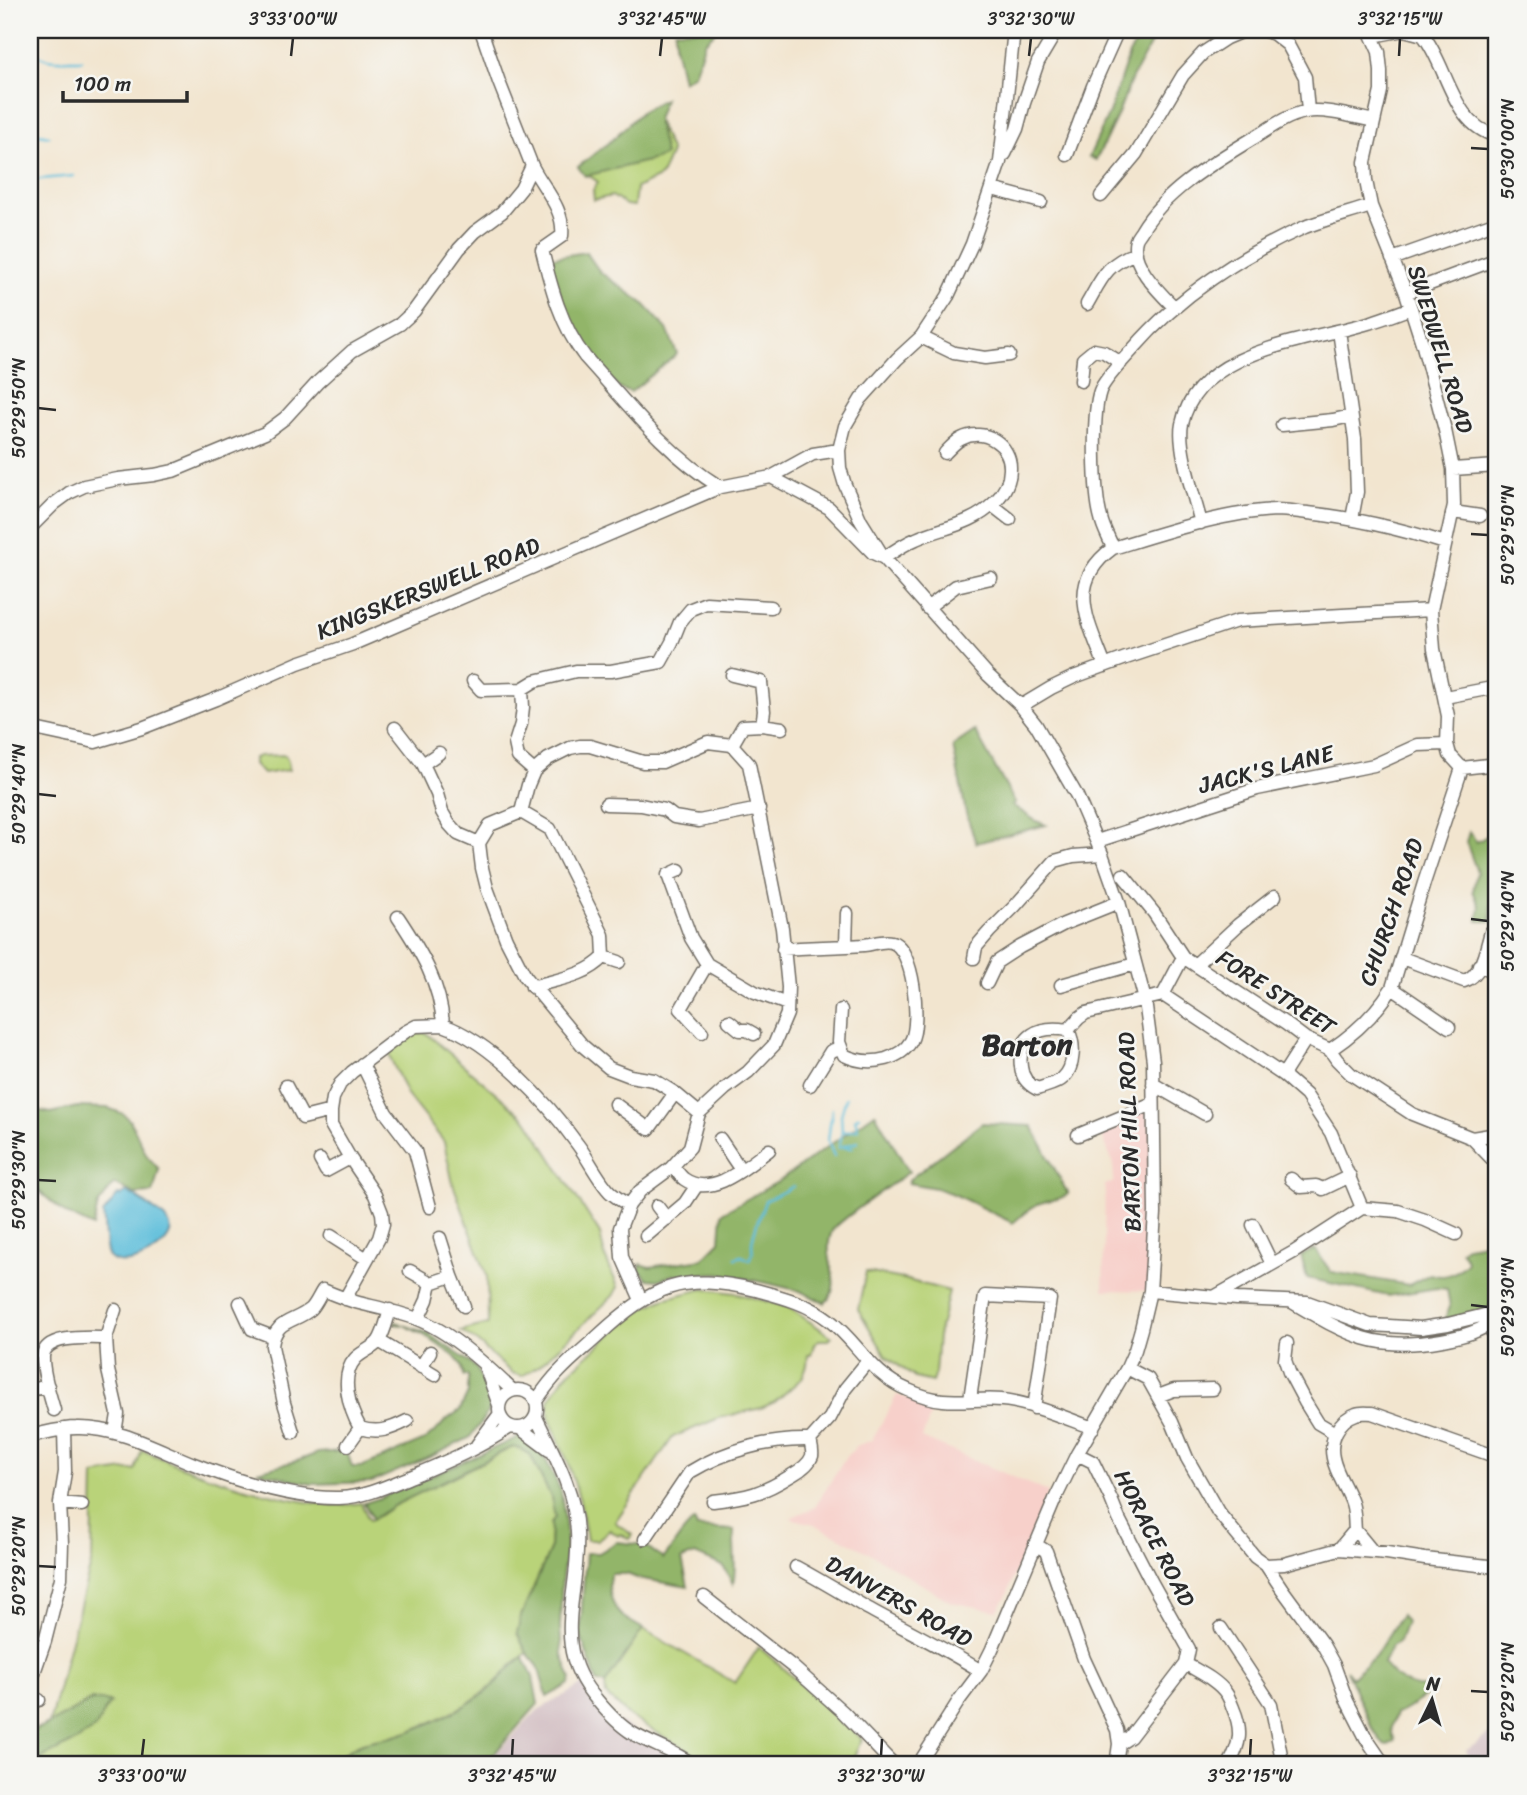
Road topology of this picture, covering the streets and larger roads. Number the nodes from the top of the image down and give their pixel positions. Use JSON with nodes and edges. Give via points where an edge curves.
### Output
{"nodes":[{"id":1,"x":481,"y":30,"type":"edge"},
{"id":2,"x":1014,"y":30,"type":"edge"},
{"id":3,"x":1057,"y":30,"type":"edge"},
{"id":4,"x":1118,"y":30,"type":"edge"},
{"id":5,"x":1245,"y":30,"type":"edge"},
{"id":6,"x":1262,"y":30,"type":"edge"},
{"id":7,"x":1371,"y":33,"type":"edge"},
{"id":8,"x":1308,"y":111,"type":"junction"},
{"id":9,"x":1374,"y":121,"type":"junction"},
{"id":10,"x":1497,"y":136,"type":"edge"},
{"id":11,"x":1067,"y":155,"type":"dead end"},
{"id":12,"x":1000,"y":162,"type":"junction"},
{"id":13,"x":532,"y":166,"type":"junction"},
{"id":14,"x":992,"y":189,"type":"junction"},
{"id":15,"x":1101,"y":196,"type":"dead end"},
{"id":16,"x":1041,"y":202,"type":"dead end"},
{"id":17,"x":1371,"y":206,"type":"junction"},
{"id":18,"x":1497,"y":222,"type":"edge"},
{"id":19,"x":1136,"y":253,"type":"junction"},
{"id":20,"x":1392,"y":258,"type":"junction"},
{"id":21,"x":1497,"y":259,"type":"edge"},
{"id":22,"x":1406,"y":293,"type":"junction"},
{"id":23,"x":1087,"y":304,"type":"dead end"},
{"id":24,"x":1174,"y":307,"type":"junction"},
{"id":25,"x":1411,"y":308,"type":"junction"},
{"id":26,"x":1339,"y":331,"type":"junction"},
{"id":27,"x":921,"y":337,"type":"junction"},
{"id":28,"x":1009,"y":355,"type":"dead end"},
{"id":29,"x":1121,"y":363,"type":"junction"},
{"id":30,"x":1081,"y":382,"type":"dead end"},
{"id":31,"x":1351,"y":416,"type":"junction"},
{"id":32,"x":1282,"y":425,"type":"dead end"},
{"id":33,"x":839,"y":450,"type":"junction"},
{"id":34,"x":945,"y":453,"type":"dead end"},
{"id":35,"x":1497,"y":467,"type":"edge"},
{"id":36,"x":1453,"y":469,"type":"junction"},
{"id":37,"x":771,"y":477,"type":"junction"},
{"id":38,"x":719,"y":487,"type":"junction"},
{"id":39,"x":992,"y":505,"type":"junction"},
{"id":40,"x":1452,"y":512,"type":"junction"},
{"id":41,"x":1480,"y":516,"type":"dead end"},
{"id":42,"x":1010,"y":519,"type":"dead end"},
{"id":43,"x":1352,"y":519,"type":"junction"},
{"id":44,"x":1201,"y":523,"type":"junction"},
{"id":45,"x":30,"y":528,"type":"edge"},
{"id":46,"x":1445,"y":543,"type":"junction"},
{"id":47,"x":1113,"y":548,"type":"junction"},
{"id":48,"x":884,"y":558,"type":"junction"},
{"id":49,"x":991,"y":578,"type":"dead end"},
{"id":50,"x":771,"y":607,"type":"dead end"},
{"id":51,"x":927,"y":608,"type":"junction"},
{"id":52,"x":1431,"y":610,"type":"junction"},
{"id":53,"x":1105,"y":666,"type":"junction"},
{"id":54,"x":732,"y":674,"type":"dead end"},
{"id":55,"x":1497,"y":687,"type":"edge"},
{"id":56,"x":522,"y":688,"type":"junction"},
{"id":57,"x":1445,"y":697,"type":"junction"},
{"id":58,"x":479,"y":704,"type":"dead end"},
{"id":59,"x":1021,"y":706,"type":"junction"},
{"id":60,"x":762,"y":725,"type":"junction"},
{"id":61,"x":30,"y":728,"type":"edge"},
{"id":62,"x":395,"y":728,"type":"dead end"},
{"id":63,"x":782,"y":728,"type":"dead end"},
{"id":64,"x":1447,"y":744,"type":"junction"},
{"id":65,"x":732,"y":745,"type":"junction"},
{"id":66,"x":439,"y":752,"type":"dead end"},
{"id":67,"x":423,"y":764,"type":"junction"},
{"id":68,"x":1497,"y":764,"type":"edge"},
{"id":69,"x":1460,"y":766,"type":"junction"},
{"id":70,"x":534,"y":771,"type":"junction"},
{"id":71,"x":606,"y":804,"type":"dead end"},
{"id":72,"x":759,"y":809,"type":"junction"},
{"id":73,"x":522,"y":812,"type":"junction"},
{"id":74,"x":479,"y":843,"type":"junction"},
{"id":75,"x":1099,"y":848,"type":"junction"},
{"id":76,"x":1123,"y":876,"type":"dead end"},
{"id":77,"x":655,"y":878,"type":"dead end"},
{"id":78,"x":1275,"y":896,"type":"dead end"},
{"id":79,"x":1119,"y":902,"type":"junction"},
{"id":80,"x":847,"y":913,"type":"dead end"},
{"id":81,"x":398,"y":917,"type":"dead end"},
{"id":82,"x":1491,"y":932,"type":"dead end"},
{"id":83,"x":433,"y":943,"type":"dead end"},
{"id":84,"x":846,"y":945,"type":"junction"},
{"id":85,"x":419,"y":948,"type":"junction"},
{"id":86,"x":783,"y":948,"type":"junction"},
{"id":87,"x":604,"y":957,"type":"junction"},
{"id":88,"x":1183,"y":957,"type":"junction"},
{"id":89,"x":974,"y":958,"type":"dead end"},
{"id":90,"x":1402,"y":958,"type":"junction"},
{"id":91,"x":619,"y":962,"type":"dead end"},
{"id":92,"x":707,"y":964,"type":"junction"},
{"id":93,"x":1135,"y":964,"type":"junction"},
{"id":94,"x":1195,"y":965,"type":"junction"},
{"id":95,"x":1479,"y":965,"type":"junction"},
{"id":96,"x":1497,"y":973,"type":"edge"},
{"id":97,"x":988,"y":982,"type":"dead end"},
{"id":98,"x":1061,"y":985,"type":"dead end"},
{"id":99,"x":532,"y":987,"type":"junction"},
{"id":100,"x":1392,"y":988,"type":"junction"},
{"id":101,"x":1163,"y":995,"type":"junction"},
{"id":102,"x":1144,"y":1000,"type":"junction"},
{"id":103,"x":787,"y":1004,"type":"junction"},
{"id":104,"x":841,"y":1010,"type":"dead end"},
{"id":105,"x":729,"y":1021,"type":"dead end"},
{"id":106,"x":443,"y":1025,"type":"junction"},
{"id":107,"x":1449,"y":1027,"type":"dead end"},
{"id":108,"x":1068,"y":1030,"type":"junction"},
{"id":109,"x":702,"y":1032,"type":"dead end"},
{"id":110,"x":763,"y":1039,"type":"junction"},
{"id":111,"x":1306,"y":1039,"type":"junction"},
{"id":112,"x":840,"y":1048,"type":"junction"},
{"id":113,"x":1330,"y":1050,"type":"junction"},
{"id":114,"x":362,"y":1065,"type":"junction"},
{"id":115,"x":1283,"y":1075,"type":"junction"},
{"id":116,"x":810,"y":1084,"type":"dead end"},
{"id":117,"x":1153,"y":1084,"type":"junction"},
{"id":118,"x":286,"y":1086,"type":"dead end"},
{"id":119,"x":675,"y":1094,"type":"junction"},
{"id":120,"x":615,"y":1104,"type":"dead end"},
{"id":121,"x":1153,"y":1104,"type":"junction"},
{"id":122,"x":331,"y":1111,"type":"junction"},
{"id":123,"x":699,"y":1113,"type":"junction"},
{"id":124,"x":1205,"y":1114,"type":"dead end"},
{"id":125,"x":1497,"y":1134,"type":"edge"},
{"id":126,"x":1077,"y":1135,"type":"dead end"},
{"id":127,"x":1472,"y":1138,"type":"junction"},
{"id":128,"x":720,"y":1139,"type":"dead end"},
{"id":129,"x":769,"y":1150,"type":"dead end"},
{"id":130,"x":350,"y":1158,"type":"junction"},
{"id":131,"x":1497,"y":1164,"type":"edge"},
{"id":132,"x":673,"y":1166,"type":"junction"},
{"id":133,"x":320,"y":1169,"type":"dead end"},
{"id":134,"x":741,"y":1170,"type":"junction"},
{"id":135,"x":1350,"y":1176,"type":"junction"},
{"id":136,"x":1291,"y":1179,"type":"dead end"},
{"id":137,"x":697,"y":1185,"type":"junction"},
{"id":138,"x":427,"y":1194,"type":"junction"},
{"id":139,"x":414,"y":1196,"type":"dead end"},
{"id":140,"x":629,"y":1205,"type":"junction"},
{"id":141,"x":657,"y":1206,"type":"dead end"},
{"id":142,"x":430,"y":1208,"type":"dead end"},
{"id":143,"x":1362,"y":1208,"type":"junction"},
{"id":144,"x":667,"y":1219,"type":"junction"},
{"id":145,"x":1253,"y":1225,"type":"dead end"},
{"id":146,"x":1456,"y":1234,"type":"dead end"},
{"id":147,"x":331,"y":1236,"type":"dead end"},
{"id":148,"x":646,"y":1236,"type":"dead end"},
{"id":149,"x":440,"y":1238,"type":"dead end"},
{"id":150,"x":367,"y":1259,"type":"junction"},
{"id":151,"x":1272,"y":1264,"type":"junction"},
{"id":152,"x":410,"y":1271,"type":"dead end"},
{"id":153,"x":453,"y":1276,"type":"junction"},
{"id":154,"x":431,"y":1283,"type":"junction"},
{"id":155,"x":1150,"y":1291,"type":"junction"},
{"id":156,"x":1214,"y":1297,"type":"junction"},
{"id":157,"x":345,"y":1299,"type":"junction"},
{"id":158,"x":641,"y":1300,"type":"junction"},
{"id":159,"x":1292,"y":1301,"type":"junction"},
{"id":160,"x":240,"y":1303,"type":"dead end"},
{"id":161,"x":464,"y":1306,"type":"dead end"},
{"id":162,"x":115,"y":1310,"type":"dead end"},
{"id":163,"x":390,"y":1310,"type":"junction"},
{"id":164,"x":259,"y":1311,"type":"dead end"},
{"id":165,"x":1497,"y":1312,"type":"edge"},
{"id":166,"x":246,"y":1316,"type":"junction"},
{"id":167,"x":418,"y":1319,"type":"junction"},
{"id":168,"x":1493,"y":1322,"type":"edge"},
{"id":169,"x":273,"y":1336,"type":"junction"},
{"id":170,"x":106,"y":1338,"type":"junction"},
{"id":171,"x":379,"y":1341,"type":"junction"},
{"id":172,"x":1287,"y":1343,"type":"dead end"},
{"id":173,"x":1497,"y":1343,"type":"edge"},
{"id":174,"x":430,"y":1352,"type":"dead end"},
{"id":175,"x":867,"y":1362,"type":"junction"},
{"id":176,"x":484,"y":1363,"type":"junction"},
{"id":177,"x":421,"y":1367,"type":"junction"},
{"id":178,"x":1127,"y":1368,"type":"junction"},
{"id":179,"x":558,"y":1372,"type":"junction"},
{"id":180,"x":435,"y":1375,"type":"dead end"},
{"id":181,"x":48,"y":1386,"type":"junction"},
{"id":182,"x":1213,"y":1389,"type":"dead end"},
{"id":183,"x":31,"y":1390,"type":"edge"},
{"id":184,"x":513,"y":1390,"type":"junction"},
{"id":185,"x":526,"y":1391,"type":"junction"},
{"id":186,"x":1158,"y":1396,"type":"junction"},
{"id":187,"x":970,"y":1399,"type":"junction"},
{"id":188,"x":536,"y":1401,"type":"junction"},
{"id":189,"x":1034,"y":1408,"type":"junction"},
{"id":190,"x":54,"y":1410,"type":"dead end"},
{"id":191,"x":499,"y":1410,"type":"junction"},
{"id":192,"x":536,"y":1417,"type":"junction"},
{"id":193,"x":407,"y":1421,"type":"dead end"},
{"id":194,"x":360,"y":1428,"type":"junction"},
{"id":195,"x":516,"y":1428,"type":"junction"},
{"id":196,"x":1093,"y":1428,"type":"junction"},
{"id":197,"x":64,"y":1429,"type":"junction"},
{"id":198,"x":293,"y":1432,"type":"dead end"},
{"id":199,"x":115,"y":1433,"type":"junction"},
{"id":200,"x":1335,"y":1433,"type":"junction"},
{"id":201,"x":30,"y":1436,"type":"edge"},
{"id":202,"x":810,"y":1440,"type":"junction"},
{"id":203,"x":348,"y":1445,"type":"dead end"},
{"id":204,"x":475,"y":1448,"type":"junction"},
{"id":205,"x":1077,"y":1454,"type":"junction"},
{"id":206,"x":554,"y":1455,"type":"junction"},
{"id":207,"x":1497,"y":1457,"type":"edge"},
{"id":208,"x":713,"y":1501,"type":"dead end"},
{"id":209,"x":60,"y":1503,"type":"junction"},
{"id":210,"x":82,"y":1505,"type":"dead end"},
{"id":211,"x":1354,"y":1530,"type":"junction"},
{"id":212,"x":645,"y":1539,"type":"dead end"},
{"id":213,"x":1035,"y":1544,"type":"junction"},
{"id":214,"x":1339,"y":1549,"type":"junction"},
{"id":215,"x":1373,"y":1552,"type":"junction"},
{"id":216,"x":1266,"y":1565,"type":"junction"},
{"id":217,"x":796,"y":1567,"type":"dead end"},
{"id":218,"x":1497,"y":1567,"type":"edge"},
{"id":219,"x":704,"y":1597,"type":"dead end"},
{"id":220,"x":1221,"y":1628,"type":"dead end"},
{"id":221,"x":1186,"y":1664,"type":"junction"},
{"id":222,"x":981,"y":1671,"type":"junction"},
{"id":223,"x":30,"y":1684,"type":"edge"},
{"id":224,"x":1119,"y":1744,"type":"junction"},
{"id":225,"x":693,"y":1765,"type":"edge"},
{"id":226,"x":894,"y":1765,"type":"edge"},
{"id":227,"x":918,"y":1765,"type":"edge"},
{"id":228,"x":1116,"y":1765,"type":"edge"},
{"id":229,"x":1229,"y":1765,"type":"edge"},
{"id":230,"x":1283,"y":1765,"type":"edge"},
{"id":231,"x":1388,"y":1765,"type":"edge"}],
"edges":[{"from":1,"to":13,"type":"street"},
{"from":2,"to":12,"type":"street"},
{"from":3,"to":12,"type":"street","via":[[1038,62],[1017,129]]},
{"from":4,"to":11,"type":"street"},
{"from":5,"to":15,"type":"street","via":[[1203,53],[1183,75],[1136,154]]},
{"from":6,"to":8,"type":"street","via":[[1288,45],[1305,77]]},
{"from":7,"to":9,"type":"street","name":"SWEDWELL ROAD","via":[[1381,71]]},
{"from":7,"to":10,"type":"street","via":[[1405,30],[1423,35],[1465,114]]},
{"from":8,"to":9,"type":"street"},
{"from":8,"to":19,"type":"street","via":[[1271,127],[1168,198],[1136,240]]},
{"from":9,"to":17,"type":"street","name":"SWEDWELL ROAD","via":[[1365,162]]},
{"from":12,"to":14,"type":"street"},
{"from":13,"to":38,"type":"street","via":[[562,222],[562,236],[542,250],[574,342],[676,456]]},
{"from":13,"to":45,"type":"street","via":[[521,189],[459,249],[414,311],[352,351],[265,433],[173,471],[84,486],[54,504]]},
{"from":14,"to":16,"type":"street"},
{"from":14,"to":27,"type":"street","via":[[948,296]]},
{"from":17,"to":20,"type":"street","name":"SWEDWELL ROAD"},
{"from":17,"to":24,"type":"street","via":[[1278,240]]},
{"from":18,"to":20,"type":"street"},
{"from":19,"to":23,"type":"street","via":[[1109,268]]},
{"from":19,"to":24,"type":"street","via":[[1146,276]]},
{"from":20,"to":22,"type":"street","name":"SWEDWELL ROAD"},
{"from":21,"to":22,"type":"street"},
{"from":22,"to":25,"type":"street","name":"SWEDWELL ROAD"},
{"from":24,"to":29,"type":"street"},
{"from":25,"to":26,"type":"street"},
{"from":25,"to":36,"type":"street","name":"SWEDWELL ROAD"},
{"from":26,"to":31,"type":"street"},
{"from":26,"to":44,"type":"street","via":[[1245,356],[1199,388],[1182,423],[1181,441]]},
{"from":27,"to":28,"type":"street","via":[[954,353],[985,358]]},
{"from":27,"to":33,"type":"street","via":[[861,399],[845,426]]},
{"from":29,"to":30,"type":"street","via":[[1094,350],[1083,359]]},
{"from":29,"to":47,"type":"street","via":[[1100,390],[1095,428],[1100,518]]},
{"from":31,"to":32,"type":"street"},
{"from":31,"to":43,"type":"street","via":[[1357,492]]},
{"from":33,"to":37,"type":"street","name":"KINGSKERSWELL ROAD","via":[[813,454]]},
{"from":33,"to":48,"type":"street","name":"BARTON HILL ROAD","via":[[845,485]]},
{"from":34,"to":39,"type":"street","via":[[958,440],[974,434],[997,442],[1010,466],[1009,480]]},
{"from":35,"to":36,"type":"street"},
{"from":36,"to":40,"type":"street","name":"SWEDWELL ROAD"},
{"from":37,"to":38,"type":"street","name":"KINGSKERSWELL ROAD"},
{"from":37,"to":48,"type":"street","via":[[830,508],[873,553]]},
{"from":38,"to":61,"type":"street","name":"KINGSKERSWELL ROAD","via":[[353,644],[142,728],[95,742]]},
{"from":39,"to":42,"type":"street"},
{"from":39,"to":48,"type":"street"},
{"from":40,"to":41,"type":"street"},
{"from":40,"to":46,"type":"street","name":"SWEDWELL ROAD"},
{"from":43,"to":44,"type":"street","via":[[1280,510]]},
{"from":43,"to":46,"type":"street"},
{"from":44,"to":47,"type":"street"},
{"from":46,"to":52,"type":"street","name":"SWEDWELL ROAD"},
{"from":47,"to":53,"type":"street","via":[[1093,567],[1084,595],[1084,610]]},
{"from":48,"to":51,"type":"street","name":"BARTON HILL ROAD"},
{"from":49,"to":51,"type":"street","via":[[956,586]]},
{"from":50,"to":56,"type":"street","via":[[706,603],[691,609],[680,622],[661,662],[611,671],[575,665]]},
{"from":51,"to":59,"type":"street","name":"BARTON HILL ROAD"},
{"from":52,"to":53,"type":"street","via":[[1237,621]]},
{"from":52,"to":57,"type":"street","name":"SWEDWELL ROAD"},
{"from":53,"to":59,"type":"street"},
{"from":54,"to":60,"type":"street","via":[[761,682]]},
{"from":55,"to":57,"type":"street"},
{"from":56,"to":58,"type":"street","via":[[477,685]]},
{"from":56,"to":70,"type":"street","via":[[521,724],[515,743],[518,757]]},
{"from":57,"to":64,"type":"street","name":"SWEDWELL ROAD"},
{"from":59,"to":75,"type":"street","name":"BARTON HILL ROAD","via":[[1037,725],[1077,796]]},
{"from":60,"to":63,"type":"street"},
{"from":60,"to":65,"type":"street","via":[[743,726]]},
{"from":62,"to":67,"type":"street"},
{"from":64,"to":69,"type":"street","name":"SWEDWELL ROAD"},
{"from":64,"to":75,"type":"street","name":"JACK'S LANE","via":[[1418,745],[1374,765],[1258,789]]},
{"from":65,"to":70,"type":"street","via":[[708,742],[662,762],[643,762],[580,746],[548,759]]},
{"from":65,"to":72,"type":"street","via":[[750,765]]},
{"from":66,"to":67,"type":"street"},
{"from":67,"to":74,"type":"street","via":[[449,824],[458,834]]},
{"from":68,"to":69,"type":"street"},
{"from":69,"to":90,"type":"street","name":"CHURCH ROAD"},
{"from":70,"to":73,"type":"street"},
{"from":71,"to":72,"type":"street","via":[[641,805],[699,821]]},
{"from":72,"to":86,"type":"street"},
{"from":73,"to":74,"type":"street","via":[[490,825]]},
{"from":73,"to":87,"type":"street","via":[[550,829],[603,935]]},
{"from":74,"to":99,"type":"street","via":[[487,888],[506,939]]},
{"from":75,"to":79,"type":"street","name":"BARTON HILL ROAD"},
{"from":75,"to":89,"type":"street","name":"JACK'S LANE","via":[[1055,861],[976,947]]},
{"from":76,"to":88,"type":"street","name":"FORE STREET"},
{"from":77,"to":92,"type":"street","via":[[673,872],[691,938]]},
{"from":78,"to":94,"type":"street"},
{"from":79,"to":93,"type":"street","name":"BARTON HILL ROAD"},
{"from":79,"to":97,"type":"street","via":[[1020,947],[997,962]]},
{"from":80,"to":84,"type":"street"},
{"from":81,"to":85,"type":"street"},
{"from":82,"to":95,"type":"street"},
{"from":83,"to":85,"type":"street"},
{"from":84,"to":86,"type":"street"},
{"from":84,"to":112,"type":"street","via":[[891,942],[899,946],[905,953],[914,993],[916,1025],[905,1049],[875,1062],[853,1059]]},
{"from":85,"to":106,"type":"street","via":[[442,1004]]},
{"from":86,"to":103,"type":"street"},
{"from":87,"to":91,"type":"street"},
{"from":87,"to":99,"type":"street","via":[[586,971]]},
{"from":88,"to":94,"type":"street","name":"FORE STREET"},
{"from":88,"to":101,"type":"street"},
{"from":90,"to":95,"type":"street","via":[[1464,981],[1472,979]]},
{"from":90,"to":100,"type":"street","name":"CHURCH ROAD"},
{"from":92,"to":103,"type":"street","via":[[754,992]]},
{"from":92,"to":109,"type":"street","via":[[681,1009]]},
{"from":93,"to":98,"type":"street"},
{"from":93,"to":102,"type":"street","name":"BARTON HILL ROAD"},
{"from":94,"to":111,"type":"street","name":"FORE STREET"},
{"from":95,"to":96,"type":"street"},
{"from":99,"to":119,"type":"street","via":[[583,1046],[609,1068],[654,1080]]},
{"from":100,"to":107,"type":"street"},
{"from":100,"to":113,"type":"street","name":"CHURCH ROAD","via":[[1357,1028]]},
{"from":101,"to":102,"type":"street"},
{"from":101,"to":115,"type":"street"},
{"from":102,"to":108,"type":"street","via":[[1086,1013]]},
{"from":102,"to":117,"type":"street","name":"BARTON HILL ROAD"},
{"from":103,"to":110,"type":"street","via":[[787,1014]]},
{"from":104,"to":112,"type":"street"},
{"from":105,"to":110,"type":"street"},
{"from":106,"to":114,"type":"street","via":[[416,1026]]},
{"from":106,"to":140,"type":"street","via":[[484,1046],[528,1087],[578,1144],[610,1192]]},
{"from":108,"to":108,"type":"street","via":[[1072,1037],[1070,1068],[1062,1079],[1037,1089],[1031,1086],[1022,1076],[1022,1044],[1040,1031]]},
{"from":110,"to":123,"type":"street","via":[[748,1072]]},
{"from":111,"to":113,"type":"street","name":"FORE STREET"},
{"from":111,"to":115,"type":"street"},
{"from":112,"to":116,"type":"street","via":[[831,1051]]},
{"from":113,"to":127,"type":"street","name":"FORE STREET","via":[[1351,1074],[1412,1114]]},
{"from":114,"to":122,"type":"street","via":[[340,1084]]},
{"from":114,"to":138,"type":"street","via":[[386,1113],[415,1151]]},
{"from":115,"to":135,"type":"street","via":[[1306,1095],[1331,1133]]},
{"from":117,"to":121,"type":"street","name":"BARTON HILL ROAD"},
{"from":117,"to":124,"type":"street"},
{"from":118,"to":122,"type":"street","via":[[303,1118]]},
{"from":119,"to":120,"type":"street","via":[[645,1135]]},
{"from":119,"to":123,"type":"street"},
{"from":121,"to":126,"type":"street"},
{"from":121,"to":155,"type":"street","name":"BARTON HILL ROAD","via":[[1155,1213]]},
{"from":122,"to":130,"type":"street","via":[[331,1125]]},
{"from":123,"to":132,"type":"street","via":[[690,1147]]},
{"from":125,"to":127,"type":"street"},
{"from":127,"to":131,"type":"street","name":"FORE STREET"},
{"from":128,"to":134,"type":"street"},
{"from":129,"to":134,"type":"street"},
{"from":130,"to":133,"type":"street"},
{"from":130,"to":150,"type":"street","via":[[382,1213],[379,1238]]},
{"from":132,"to":137,"type":"street"},
{"from":132,"to":140,"type":"street"},
{"from":134,"to":137,"type":"street","via":[[726,1180]]},
{"from":135,"to":136,"type":"street","via":[[1323,1189],[1301,1187]]},
{"from":135,"to":143,"type":"street"},
{"from":137,"to":144,"type":"street"},
{"from":138,"to":139,"type":"street"},
{"from":138,"to":142,"type":"street"},
{"from":140,"to":158,"type":"street","via":[[620,1228],[622,1257]]},
{"from":141,"to":144,"type":"street"},
{"from":143,"to":146,"type":"street","via":[[1398,1211]]},
{"from":143,"to":151,"type":"street"},
{"from":144,"to":148,"type":"street"},
{"from":145,"to":151,"type":"street"},
{"from":147,"to":150,"type":"street","via":[[340,1248]]},
{"from":149,"to":153,"type":"street"},
{"from":150,"to":157,"type":"street"},
{"from":151,"to":156,"type":"street"},
{"from":152,"to":154,"type":"street"},
{"from":153,"to":154,"type":"street"},
{"from":153,"to":161,"type":"street"},
{"from":154,"to":167,"type":"street"},
{"from":155,"to":156,"type":"street"},
{"from":155,"to":178,"type":"street","name":"BARTON HILL ROAD"},
{"from":156,"to":159,"type":"street"},
{"from":157,"to":163,"type":"street"},
{"from":157,"to":169,"type":"street","via":[[319,1288],[313,1307],[280,1325]]},
{"from":158,"to":175,"type":"street","via":[[678,1284],[708,1281],[777,1295],[802,1303],[830,1321]]},
{"from":158,"to":179,"type":"street"},
{"from":159,"to":165,"type":"street","via":[[1312,1302],[1370,1325],[1421,1328]]},
{"from":159,"to":168,"type":"street","via":[[1334,1327],[1382,1343],[1427,1343],[1477,1332]]},
{"from":160,"to":166,"type":"street"},
{"from":162,"to":170,"type":"street"},
{"from":163,"to":167,"type":"street"},
{"from":163,"to":171,"type":"street"},
{"from":164,"to":166,"type":"street"},
{"from":166,"to":169,"type":"street","via":[[252,1329]]},
{"from":167,"to":176,"type":"street"},
{"from":168,"to":173,"type":"street"},
{"from":169,"to":198,"type":"street"},
{"from":170,"to":181,"type":"street","via":[[52,1343],[43,1357]]},
{"from":170,"to":199,"type":"street","via":[[118,1414]]},
{"from":171,"to":177,"type":"street"},
{"from":171,"to":194,"type":"street","via":[[350,1367],[351,1408]]},
{"from":172,"to":200,"type":"street","via":[[1289,1372],[1304,1402],[1318,1423]]},
{"from":174,"to":177,"type":"street"},
{"from":175,"to":187,"type":"street","via":[[907,1390],[944,1400]]},
{"from":175,"to":202,"type":"street"},
{"from":176,"to":184,"type":"street"},
{"from":176,"to":191,"type":"street"},
{"from":177,"to":180,"type":"street"},
{"from":178,"to":186,"type":"street","via":[[1148,1379]]},
{"from":178,"to":196,"type":"street","name":"BARTON HILL ROAD"},
{"from":179,"to":185,"type":"street"},
{"from":179,"to":188,"type":"street"},
{"from":181,"to":183,"type":"street"},
{"from":181,"to":190,"type":"street"},
{"from":182,"to":186,"type":"street","via":[[1174,1390]]},
{"from":184,"to":185,"type":"street"},
{"from":184,"to":191,"type":"street","via":[[503,1396]]},
{"from":185,"to":188,"type":"street"},
{"from":186,"to":216,"type":"street","via":[[1218,1512]]},
{"from":187,"to":189,"type":"street","via":[[1004,1400]]},
{"from":187,"to":189,"type":"street","via":[[985,1296],[1049,1299]]},
{"from":188,"to":192,"type":"street"},
{"from":189,"to":196,"type":"street"},
{"from":191,"to":195,"type":"street","via":[[503,1421]]},
{"from":191,"to":204,"type":"street"},
{"from":192,"to":195,"type":"street","via":[[529,1425]]},
{"from":192,"to":206,"type":"street"},
{"from":193,"to":194,"type":"street","via":[[381,1432]]},
{"from":194,"to":203,"type":"street"},
{"from":195,"to":204,"type":"street"},
{"from":195,"to":206,"type":"street"},
{"from":196,"to":205,"type":"street","name":"BARTON HILL ROAD"},
{"from":197,"to":199,"type":"street"},
{"from":197,"to":201,"type":"street"},
{"from":197,"to":209,"type":"street"},
{"from":199,"to":204,"type":"street","via":[[225,1476],[329,1497],[372,1492]]},
{"from":200,"to":207,"type":"street","via":[[1352,1416],[1372,1413]]},
{"from":200,"to":211,"type":"street","via":[[1332,1458],[1351,1500]]},
{"from":202,"to":208,"type":"street","via":[[813,1452],[809,1462],[771,1489]]},
{"from":202,"to":212,"type":"street","via":[[785,1439],[730,1452],[690,1472]]},
{"from":205,"to":213,"type":"street","name":"BARTON HILL ROAD"},
{"from":205,"to":221,"type":"street","name":"HORACE ROAD","via":[[1093,1462],[1189,1649]]},
{"from":206,"to":225,"type":"street","via":[[565,1478],[578,1531],[569,1637],[584,1684],[632,1733]]},
{"from":209,"to":210,"type":"street"},
{"from":209,"to":223,"type":"street","via":[[61,1578]]},
{"from":211,"to":214,"type":"street"},
{"from":211,"to":215,"type":"street"},
{"from":213,"to":222,"type":"street","name":"BARTON HILL ROAD"},
{"from":213,"to":224,"type":"street","via":[[1046,1550]]},
{"from":214,"to":215,"type":"street"},
{"from":214,"to":216,"type":"street"},
{"from":215,"to":218,"type":"street"},
{"from":216,"to":231,"type":"street","via":[[1324,1645],[1366,1738]]},
{"from":217,"to":222,"type":"street","name":"DANVERS ROAD"},
{"from":219,"to":226,"type":"street","via":[[793,1667]]},
{"from":220,"to":230,"type":"street","via":[[1271,1704]]},
{"from":221,"to":224,"type":"street","via":[[1130,1737]]},
{"from":221,"to":229,"type":"street","via":[[1227,1693],[1236,1714],[1238,1748]]},
{"from":222,"to":227,"type":"street","name":"BARTON HILL ROAD"},
{"from":224,"to":228,"type":"street"}]}
